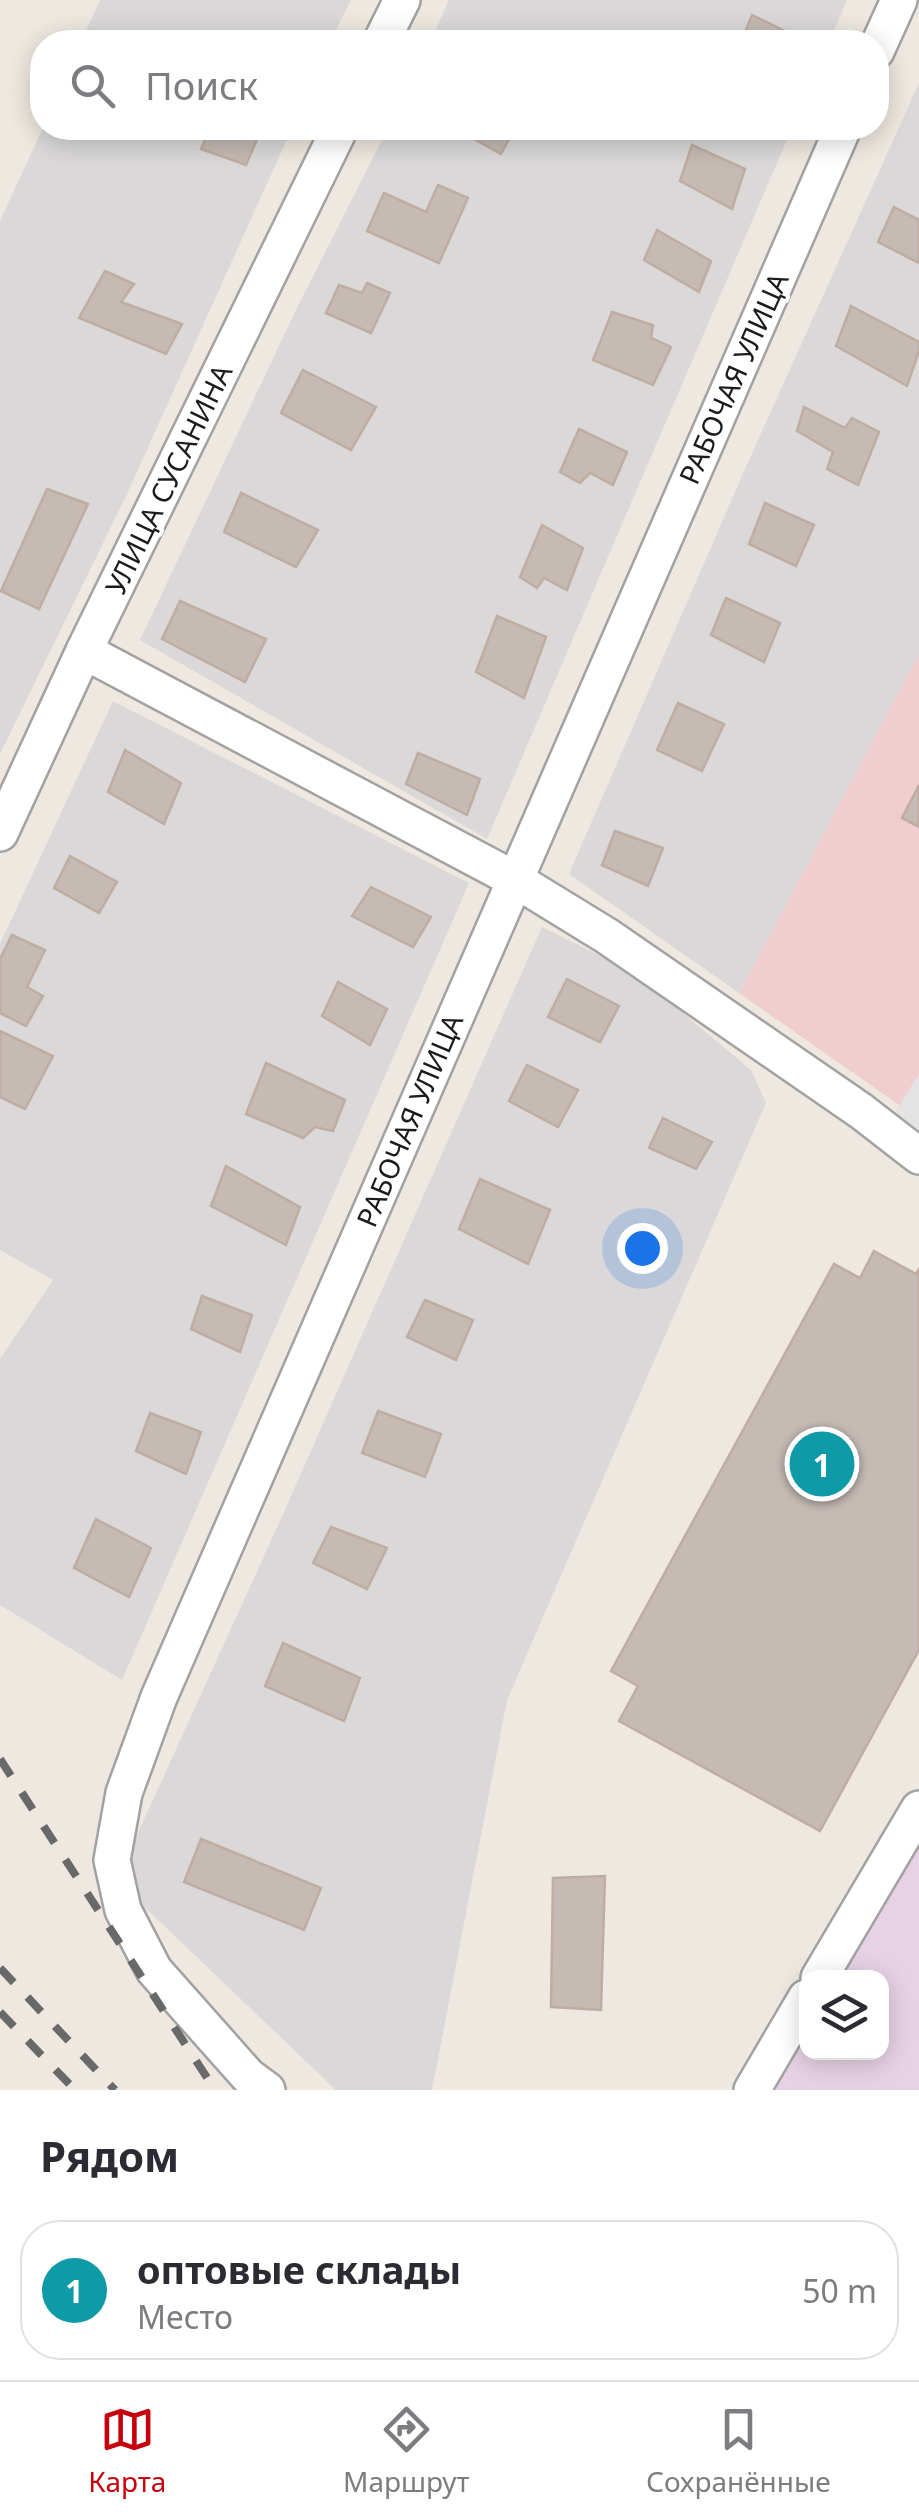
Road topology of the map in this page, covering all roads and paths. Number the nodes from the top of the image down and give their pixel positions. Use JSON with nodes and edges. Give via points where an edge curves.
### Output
{"nodes":[{"id":1,"x":402,"y":0,"type":"edge"},
{"id":2,"x":899,"y":0,"type":"edge"},
{"id":3,"x":387,"y":30,"type":"edge"},
{"id":4,"x":885,"y":30,"type":"edge"},
{"id":5,"x":334,"y":140,"type":"edge"},
{"id":6,"x":838,"y":140,"type":"edge"},
{"id":7,"x":84,"y":651,"type":"junction"},
{"id":8,"x":0,"y":833,"type":"edge"},
{"id":9,"x":514,"y":879,"type":"junction"},
{"id":10,"x":919,"y":1156,"type":"edge"},
{"id":11,"x":919,"y":1809,"type":"edge"},
{"id":12,"x":824,"y":1970,"type":"edge"},
{"id":13,"x":799,"y":2010,"type":"edge"},
{"id":14,"x":267,"y":2090,"type":"edge"},
{"id":15,"x":752,"y":2090,"type":"edge"}],
"edges":[{"from":1,"to":3,"type":"street"},
{"from":2,"to":4,"type":"street"},
{"from":5,"to":7,"type":"street","name":"УЛИЦА СУСАНИНА"},
{"from":6,"to":9,"type":"street","name":"РАБОЧАЯ УЛИЦА"},
{"from":7,"to":8,"type":"street","name":"УЛИЦА СУСАНИНА"},
{"from":7,"to":9,"type":"street"},
{"from":9,"to":10,"type":"street","via":[[607,936]]},
{"from":9,"to":14,"type":"street","name":"РАБОЧАЯ УЛИЦА","via":[[159,1697],[124,1794],[112,1860],[122,1910],[154,1970]]},
{"from":11,"to":12,"type":"street"},
{"from":13,"to":15,"type":"street"}]}
